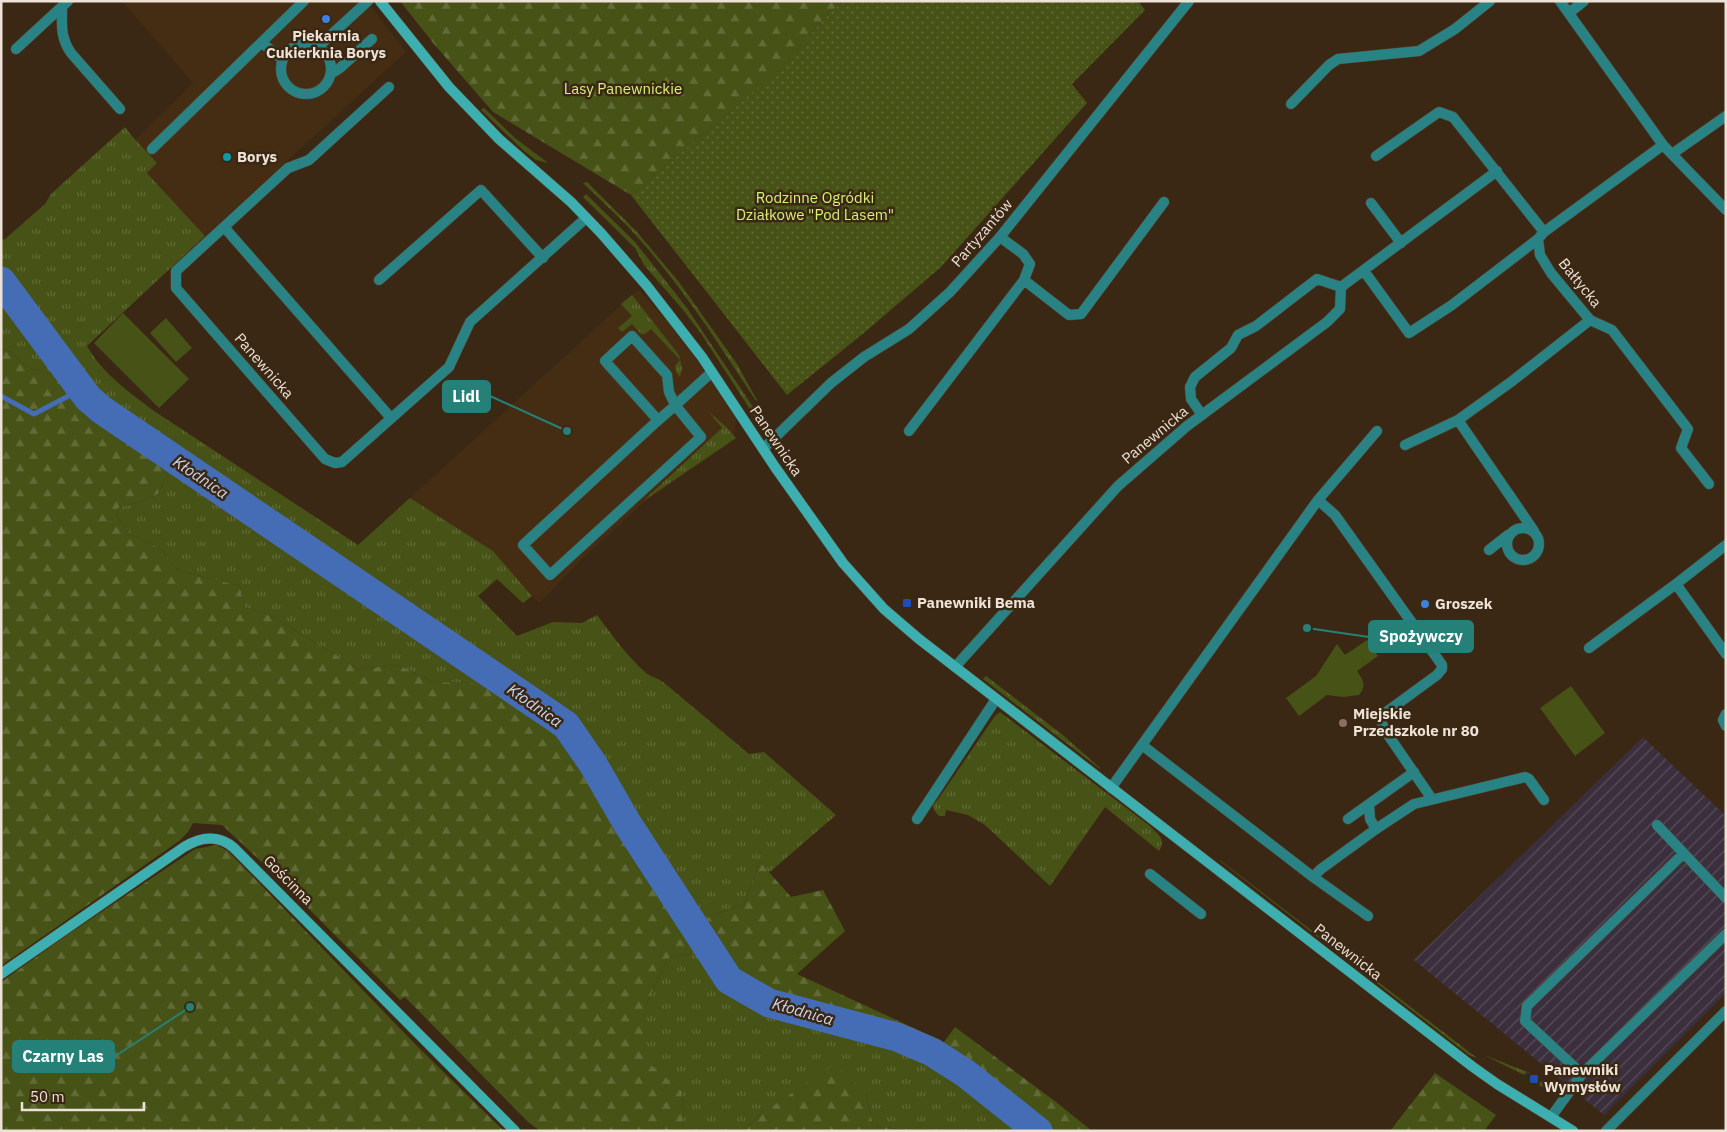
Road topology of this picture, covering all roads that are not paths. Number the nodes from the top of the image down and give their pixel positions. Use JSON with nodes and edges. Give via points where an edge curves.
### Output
{"nodes":[{"id":1,"x":304,"y":1,"type":"edge"},
{"id":2,"x":368,"y":1,"type":"edge"},
{"id":3,"x":380,"y":1,"type":"edge"},
{"id":4,"x":1189,"y":1,"type":"edge"},
{"id":5,"x":1490,"y":1,"type":"edge"},
{"id":6,"x":1560,"y":1,"type":"edge"},
{"id":7,"x":1584,"y":1,"type":"edge"},
{"id":8,"x":65,"y":4,"type":"edge"},
{"id":9,"x":1569,"y":13,"type":"junction"},
{"id":10,"x":372,"y":39,"type":"dead end"},
{"id":11,"x":262,"y":42,"type":"junction"},
{"id":12,"x":319,"y":46,"type":"junction"},
{"id":13,"x":16,"y":49,"type":"dead end"},
{"id":14,"x":282,"y":59,"type":"junction"},
{"id":15,"x":332,"y":72,"type":"junction"},
{"id":16,"x":389,"y":87,"type":"dead end"},
{"id":17,"x":1291,"y":104,"type":"dead end"},
{"id":18,"x":120,"y":109,"type":"dead end"},
{"id":19,"x":1726,"y":116,"type":"edge"},
{"id":20,"x":1663,"y":145,"type":"junction"},
{"id":21,"x":152,"y":149,"type":"dead end"},
{"id":22,"x":1672,"y":154,"type":"junction"},
{"id":23,"x":1376,"y":156,"type":"dead end"},
{"id":24,"x":1497,"y":170,"type":"junction"},
{"id":25,"x":1164,"y":202,"type":"dead end"},
{"id":26,"x":1371,"y":203,"type":"dead end"},
{"id":27,"x":1726,"y":210,"type":"edge"},
{"id":28,"x":586,"y":218,"type":"junction"},
{"id":29,"x":224,"y":227,"type":"junction"},
{"id":30,"x":1541,"y":236,"type":"junction"},
{"id":31,"x":1000,"y":237,"type":"junction"},
{"id":32,"x":1401,"y":243,"type":"junction"},
{"id":33,"x":543,"y":258,"type":"junction"},
{"id":34,"x":1364,"y":271,"type":"junction"},
{"id":35,"x":379,"y":280,"type":"dead end"},
{"id":36,"x":1024,"y":280,"type":"junction"},
{"id":37,"x":1341,"y":287,"type":"junction"},
{"id":38,"x":1590,"y":320,"type":"junction"},
{"id":39,"x":712,"y":372,"type":"junction"},
{"id":40,"x":675,"y":405,"type":"junction"},
{"id":41,"x":1202,"y":415,"type":"junction"},
{"id":42,"x":391,"y":418,"type":"junction"},
{"id":43,"x":658,"y":420,"type":"junction"},
{"id":44,"x":1458,"y":420,"type":"junction"},
{"id":45,"x":909,"y":431,"type":"dead end"},
{"id":46,"x":1377,"y":431,"type":"dead end"},
{"id":47,"x":1405,"y":445,"type":"dead end"},
{"id":48,"x":763,"y":449,"type":"junction"},
{"id":49,"x":1709,"y":484,"type":"dead end"},
{"id":50,"x":1318,"y":500,"type":"junction"},
{"id":51,"x":1534,"y":531,"type":"junction"},
{"id":52,"x":1508,"y":535,"type":"junction"},
{"id":53,"x":1726,"y":545,"type":"edge"},
{"id":54,"x":1489,"y":550,"type":"dead end"},
{"id":55,"x":1676,"y":584,"type":"junction"},
{"id":56,"x":1589,"y":648,"type":"dead end"},
{"id":57,"x":1726,"y":654,"type":"edge"},
{"id":58,"x":955,"y":667,"type":"junction"},
{"id":59,"x":996,"y":699,"type":"junction"},
{"id":60,"x":1726,"y":714,"type":"edge"},
{"id":61,"x":1726,"y":726,"type":"edge"},
{"id":62,"x":1142,"y":745,"type":"junction"},
{"id":63,"x":1414,"y":772,"type":"junction"},
{"id":64,"x":1111,"y":788,"type":"junction"},
{"id":65,"x":1432,"y":800,"type":"junction"},
{"id":66,"x":1544,"y":800,"type":"dead end"},
{"id":67,"x":1369,"y":804,"type":"junction"},
{"id":68,"x":917,"y":819,"type":"dead end"},
{"id":69,"x":1348,"y":819,"type":"dead end"},
{"id":70,"x":1657,"y":825,"type":"dead end"},
{"id":71,"x":1376,"y":829,"type":"junction"},
{"id":72,"x":1683,"y":854,"type":"junction"},
{"id":73,"x":1150,"y":874,"type":"dead end"},
{"id":74,"x":1313,"y":877,"type":"junction"},
{"id":75,"x":1726,"y":898,"type":"edge"},
{"id":76,"x":1201,"y":914,"type":"dead end"},
{"id":77,"x":1368,"y":916,"type":"dead end"},
{"id":78,"x":1726,"y":934,"type":"edge"},
{"id":79,"x":1,"y":974,"type":"edge"},
{"id":80,"x":1726,"y":1012,"type":"edge"},
{"id":81,"x":1582,"y":1074,"type":"junction"},
{"id":82,"x":1551,"y":1117,"type":"junction"},
{"id":83,"x":515,"y":1131,"type":"edge"},
{"id":84,"x":1574,"y":1131,"type":"edge"},
{"id":85,"x":1606,"y":1131,"type":"edge"}],
"edges":[{"from":1,"to":11,"type":"street"},
{"from":2,"to":12,"type":"street"},
{"from":3,"to":28,"type":"street","name":"Panewnicka","via":[[471,111]]},
{"from":4,"to":31,"type":"street","name":"Partyzantów"},
{"from":5,"to":17,"type":"street","via":[[1455,29],[1419,51],[1338,59]]},
{"from":6,"to":9,"type":"street"},
{"from":7,"to":9,"type":"street"},
{"from":8,"to":13,"type":"street"},
{"from":8,"to":18,"type":"street","via":[[64,42]]},
{"from":9,"to":20,"type":"street"},
{"from":10,"to":15,"type":"street"},
{"from":11,"to":14,"type":"street"},
{"from":11,"to":21,"type":"street"},
{"from":12,"to":14,"type":"street","via":[[309,43],[294,46]]},
{"from":12,"to":15,"type":"street","via":[[332,63]]},
{"from":14,"to":15,"type":"street","via":[[282,78],[294,91],[302,94],[322,90]]},
{"from":16,"to":29,"type":"street","name":"Panewnicka","via":[[308,160],[288,168]]},
{"from":19,"to":22,"type":"street"},
{"from":20,"to":22,"type":"street"},
{"from":20,"to":30,"type":"street"},
{"from":22,"to":27,"type":"street"},
{"from":23,"to":24,"type":"street","name":"Bałtycka","via":[[1439,112],[1453,117]]},
{"from":24,"to":30,"type":"street","name":"Bałtycka"},
{"from":24,"to":32,"type":"street"},
{"from":25,"to":36,"type":"street","via":[[1081,314],[1069,315]]},
{"from":26,"to":32,"type":"street"},
{"from":28,"to":33,"type":"street","name":"Panewnicka"},
{"from":28,"to":39,"type":"street","name":"Panewnicka","via":[[631,266]]},
{"from":29,"to":42,"type":"street"},
{"from":29,"to":42,"type":"street","name":"Panewnicka","via":[[176,271],[176,288],[325,459],[342,462]]},
{"from":30,"to":34,"type":"street","via":[[1409,334]]},
{"from":30,"to":38,"type":"street","name":"Bałtycka","via":[[1540,255]]},
{"from":31,"to":36,"type":"street","via":[[1023,254],[1030,264]]},
{"from":31,"to":48,"type":"street","name":"Partyzantów","via":[[950,292],[909,329],[864,357],[838,378]]},
{"from":32,"to":34,"type":"street"},
{"from":33,"to":35,"type":"street","via":[[481,190]]},
{"from":33,"to":42,"type":"street","name":"Panewnicka","via":[[470,322],[449,367]]},
{"from":34,"to":37,"type":"street"},
{"from":36,"to":45,"type":"street"},
{"from":37,"to":41,"type":"street","name":"Panewnicka","via":[[1340,310],[1327,322]]},
{"from":37,"to":41,"type":"street","via":[[1317,279],[1256,326],[1238,335],[1231,348],[1195,377],[1190,387],[1191,399]]},
{"from":38,"to":44,"type":"street"},
{"from":38,"to":49,"type":"street","name":"Bałtycka","via":[[1612,330],[1688,429],[1681,448]]},
{"from":39,"to":40,"type":"street"},
{"from":39,"to":48,"type":"street","name":"Panewnicka"},
{"from":40,"to":43,"type":"street"},
{"from":40,"to":43,"type":"street","via":[[667,375],[632,336],[605,362]]},
{"from":40,"to":43,"type":"street","via":[[701,437],[550,575],[523,545]]},
{"from":41,"to":58,"type":"street","name":"Panewnicka","via":[[1118,486]]},
{"from":44,"to":47,"type":"street"},
{"from":44,"to":51,"type":"street"},
{"from":46,"to":50,"type":"street"},
{"from":48,"to":58,"type":"street","name":"Panewnicka","via":[[851,574],[902,626]]},
{"from":50,"to":62,"type":"street"},
{"from":50,"to":63,"type":"street","via":[[1335,515],[1442,665],[1437,675],[1385,713],[1381,720]]},
{"from":51,"to":52,"type":"street","via":[[1517,528]]},
{"from":51,"to":52,"type":"street","via":[[1540,541],[1538,552],[1528,560],[1513,558],[1506,545]]},
{"from":52,"to":54,"type":"street"},
{"from":53,"to":55,"type":"street"},
{"from":55,"to":56,"type":"street"},
{"from":55,"to":57,"type":"street"},
{"from":58,"to":59,"type":"street","name":"Panewnicka"},
{"from":59,"to":64,"type":"street","name":"Panewnicka"},
{"from":59,"to":68,"type":"street"},
{"from":60,"to":61,"type":"street","via":[[1723,720]]},
{"from":62,"to":64,"type":"street"},
{"from":62,"to":74,"type":"street"},
{"from":63,"to":65,"type":"street"},
{"from":63,"to":67,"type":"street"},
{"from":64,"to":82,"type":"street","name":"Panewnicka","via":[[1474,1067]]},
{"from":65,"to":66,"type":"street","via":[[1525,777]]},
{"from":65,"to":71,"type":"street","via":[[1414,804]]},
{"from":67,"to":69,"type":"street"},
{"from":67,"to":71,"type":"street","via":[[1370,819]]},
{"from":70,"to":72,"type":"street"},
{"from":71,"to":74,"type":"street"},
{"from":72,"to":75,"type":"street"},
{"from":72,"to":81,"type":"street","via":[[1527,1006],[1525,1021]]},
{"from":73,"to":76,"type":"street"},
{"from":74,"to":77,"type":"street"},
{"from":78,"to":81,"type":"street"},
{"from":79,"to":83,"type":"street","name":"Gościnna","via":[[184,847],[199,839],[222,840],[234,848]]},
{"from":80,"to":85,"type":"street"},
{"from":81,"to":82,"type":"street"},
{"from":82,"to":84,"type":"street","name":"Panewnicka"}]}
